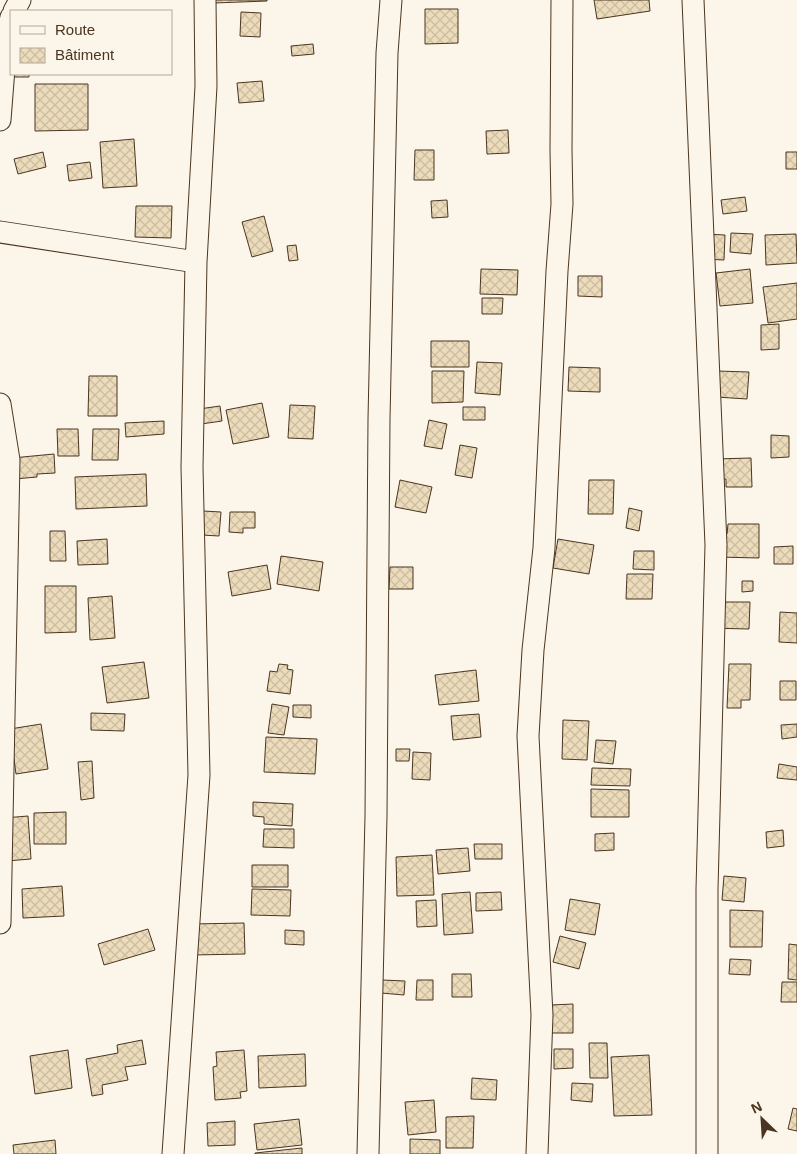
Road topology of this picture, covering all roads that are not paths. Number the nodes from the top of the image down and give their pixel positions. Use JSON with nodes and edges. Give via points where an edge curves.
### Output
{"nodes":[{"id":1,"x":205,"y":0,"type":"edge"},
{"id":2,"x":391,"y":0,"type":"edge"},
{"id":3,"x":562,"y":0,"type":"edge"},
{"id":4,"x":694,"y":0,"type":"edge"},
{"id":5,"x":10,"y":22,"type":"edge"},
{"id":6,"x":0,"y":120,"type":"edge"},
{"id":7,"x":0,"y":232,"type":"edge"},
{"id":8,"x":196,"y":262,"type":"junction"},
{"id":9,"x":0,"y":404,"type":"edge"},
{"id":10,"x":0,"y":923,"type":"edge"},
{"id":11,"x":173,"y":1154,"type":"edge"},
{"id":12,"x":368,"y":1154,"type":"edge"},
{"id":13,"x":537,"y":1154,"type":"edge"},
{"id":14,"x":707,"y":1154,"type":"edge"}],
"edges":[{"from":1,"to":8,"type":"street","via":[[206,86]]},
{"from":2,"to":12,"type":"street","via":[[379,419],[376,816]]},
{"from":3,"to":13,"type":"street","via":[[562,204],[544,548],[528,736],[542,1014]]},
{"from":4,"to":14,"type":"street","via":[[716,545],[706,890]]},
{"from":5,"to":6,"type":"street"},
{"from":7,"to":8,"type":"street"},
{"from":8,"to":11,"type":"street","via":[[192,467],[199,776]]},
{"from":9,"to":10,"type":"street","via":[[8,460]]}]}
